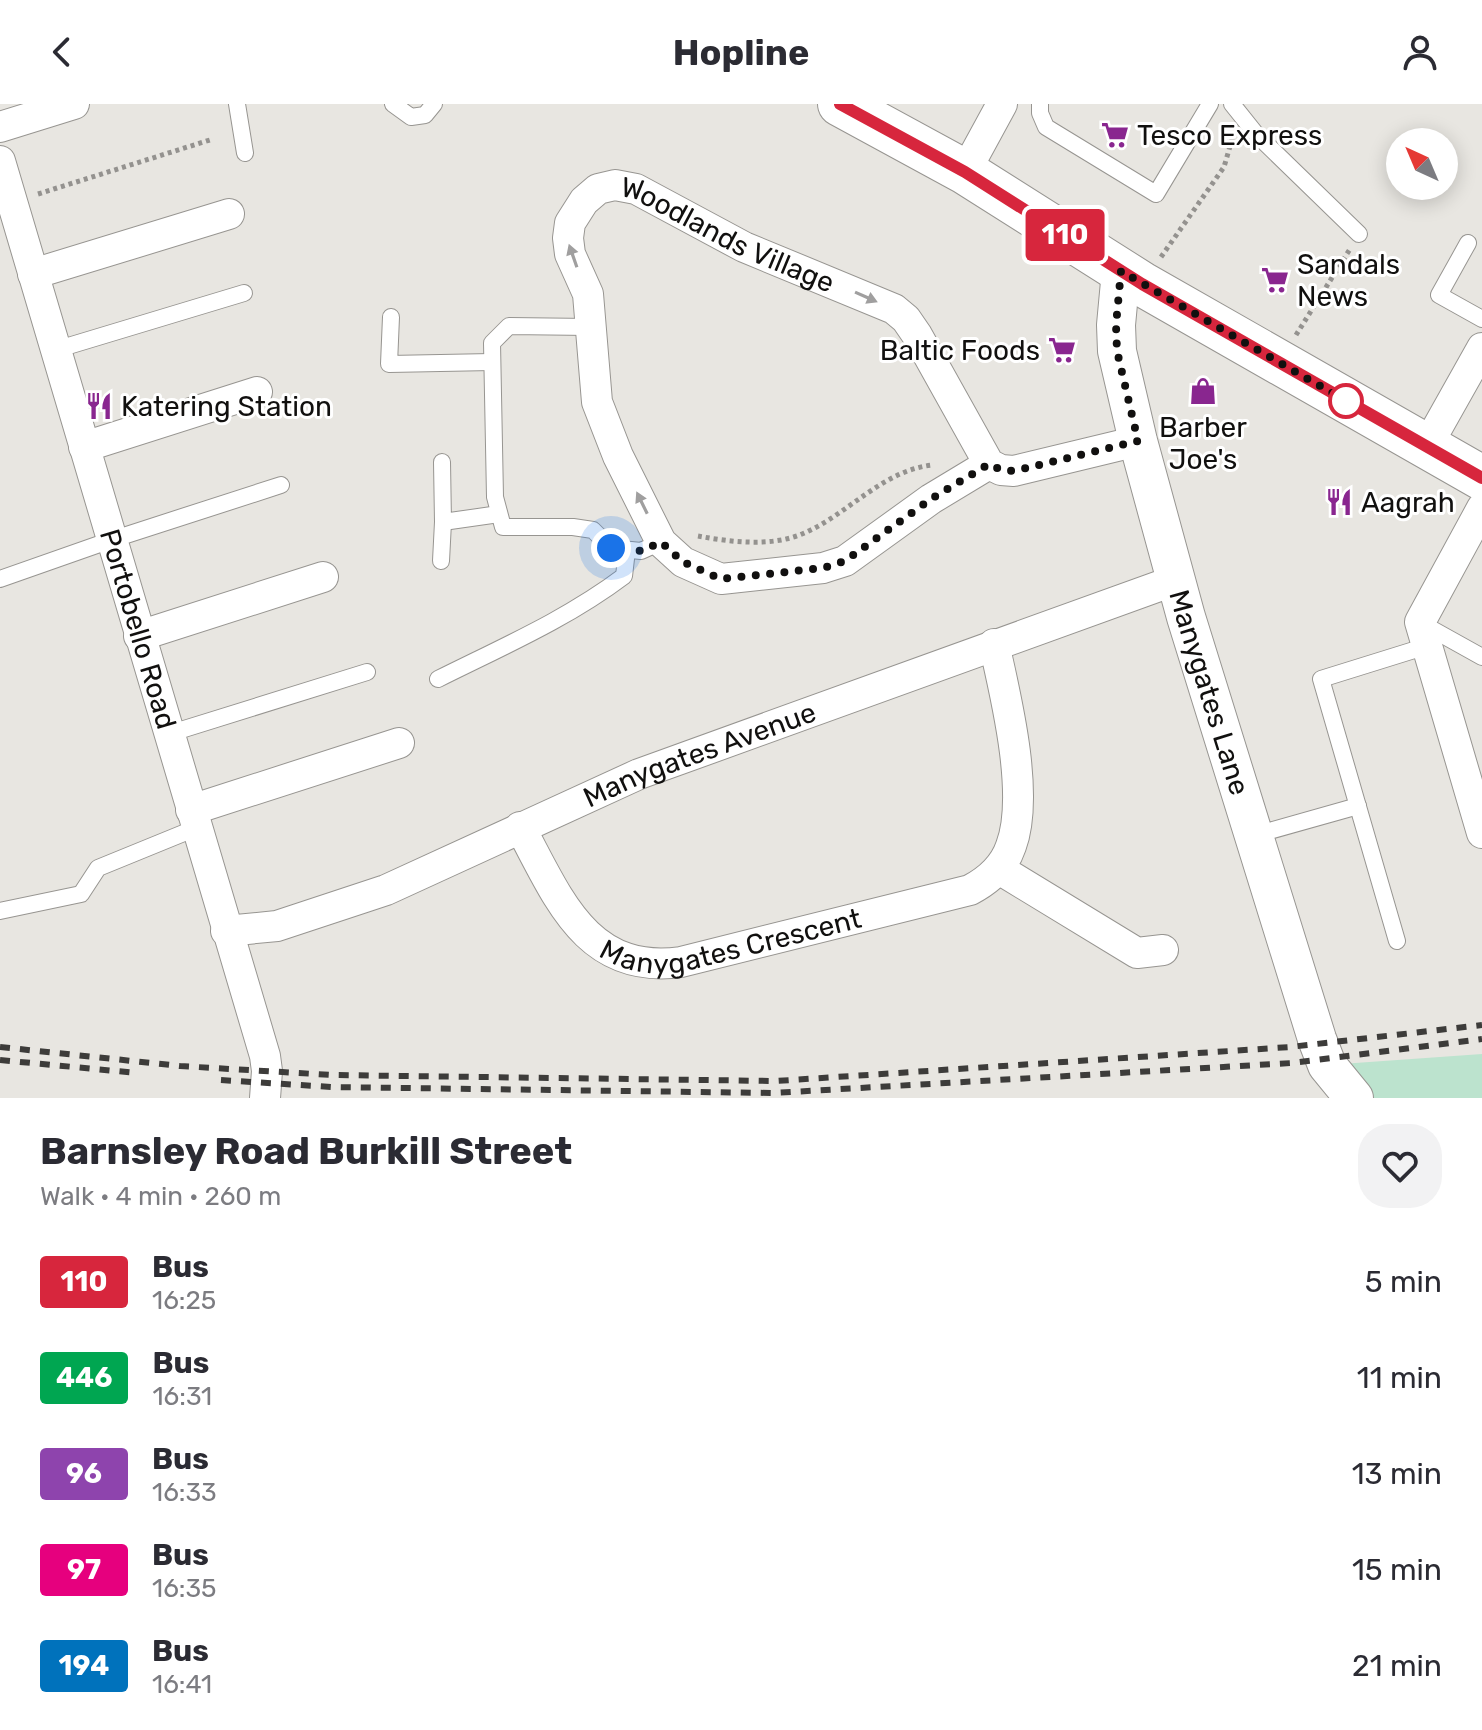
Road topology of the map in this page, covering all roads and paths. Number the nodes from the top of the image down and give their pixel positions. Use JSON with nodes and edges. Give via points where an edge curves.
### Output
{"nodes":[{"id":1,"x":74,"y":104,"type":"edge"},
{"id":2,"x":237,"y":104,"type":"edge"},
{"id":3,"x":393,"y":104,"type":"edge"},
{"id":4,"x":434,"y":104,"type":"edge"},
{"id":5,"x":840,"y":104,"type":"edge"},
{"id":6,"x":1002,"y":104,"type":"edge"},
{"id":7,"x":1040,"y":104,"type":"edge"},
{"id":8,"x":1210,"y":104,"type":"edge"},
{"id":9,"x":1236,"y":109,"type":"edge"},
{"id":10,"x":0,"y":127,"type":"edge"},
{"id":11,"x":213,"y":139,"type":"dead end"},
{"id":12,"x":245,"y":153,"type":"dead end"},
{"id":13,"x":0,"y":161,"type":"edge"},
{"id":14,"x":965,"y":172,"type":"junction"},
{"id":15,"x":12,"y":203,"type":"junction"},
{"id":16,"x":229,"y":214,"type":"dead end"},
{"id":17,"x":1359,"y":234,"type":"joint"},
{"id":18,"x":1468,"y":243,"type":"dead end"},
{"id":19,"x":33,"y":274,"type":"junction"},
{"id":20,"x":1132,"y":277,"type":"junction"},
{"id":21,"x":244,"y":293,"type":"dead end"},
{"id":22,"x":391,"y":317,"type":"dead end"},
{"id":23,"x":1482,"y":319,"type":"edge"},
{"id":24,"x":590,"y":327,"type":"junction"},
{"id":25,"x":1482,"y":348,"type":"edge"},
{"id":26,"x":55,"y":350,"type":"junction"},
{"id":27,"x":492,"y":362,"type":"junction"},
{"id":28,"x":1279,"y":364,"type":"junction"},
{"id":29,"x":257,"y":392,"type":"dead end"},
{"id":30,"x":1138,"y":441,"type":"junction"},
{"id":31,"x":1427,"y":446,"type":"junction"},
{"id":32,"x":84,"y":447,"type":"junction"},
{"id":33,"x":442,"y":462,"type":"dead end"},
{"id":34,"x":982,"y":468,"type":"junction"},
{"id":35,"x":1482,"y":478,"type":"edge"},
{"id":36,"x":281,"y":485,"type":"dead end"},
{"id":37,"x":1482,"y":508,"type":"edge"},
{"id":38,"x":499,"y":514,"type":"junction"},
{"id":39,"x":443,"y":522,"type":"junction"},
{"id":40,"x":657,"y":535,"type":"junction"},
{"id":41,"x":111,"y":540,"type":"junction"},
{"id":42,"x":627,"y":550,"type":"junction"},
{"id":43,"x":441,"y":561,"type":"dead end"},
{"id":44,"x":323,"y":577,"type":"dead end"},
{"id":45,"x":0,"y":579,"type":"edge"},
{"id":46,"x":1176,"y":580,"type":"junction"},
{"id":47,"x":1424,"y":634,"type":"junction"},
{"id":48,"x":139,"y":636,"type":"junction"},
{"id":49,"x":994,"y":644,"type":"junction"},
{"id":50,"x":1482,"y":657,"type":"edge"},
{"id":51,"x":367,"y":672,"type":"dead end"},
{"id":52,"x":438,"y":679,"type":"dead end"},
{"id":53,"x":168,"y":734,"type":"junction"},
{"id":54,"x":399,"y":743,"type":"dead end"},
{"id":55,"x":1358,"y":806,"type":"junction"},
{"id":56,"x":193,"y":819,"type":"junction"},
{"id":57,"x":520,"y":827,"type":"junction"},
{"id":58,"x":1482,"y":833,"type":"edge"},
{"id":59,"x":1255,"y":835,"type":"junction"},
{"id":60,"x":999,"y":869,"type":"junction"},
{"id":61,"x":0,"y":911,"type":"edge"},
{"id":62,"x":226,"y":931,"type":"junction"},
{"id":63,"x":1397,"y":941,"type":"dead end"},
{"id":64,"x":1163,"y":950,"type":"dead end"},
{"id":65,"x":265,"y":1098,"type":"edge"},
{"id":66,"x":1354,"y":1098,"type":"edge"}],
"edges":[{"from":1,"to":10,"type":"street"},
{"from":2,"to":12,"type":"lane"},
{"from":3,"to":4,"type":"lane","via":[[411,117],[425,115]]},
{"from":5,"to":14,"type":"main road"},
{"from":6,"to":14,"type":"street"},
{"from":7,"to":8,"type":"lane","via":[[1046,127],[1156,194]]},
{"from":9,"to":17,"type":"lane"},
{"from":9,"to":20,"type":"path","via":[[1224,167]]},
{"from":11,"to":15,"type":"path"},
{"from":13,"to":15,"type":"street","name":"Portobello Road"},
{"from":14,"to":20,"type":"main road"},
{"from":15,"to":19,"type":"street","name":"Portobello Road"},
{"from":16,"to":19,"type":"street"},
{"from":17,"to":28,"type":"path"},
{"from":18,"to":23,"type":"lane","via":[[1439,295]]},
{"from":19,"to":26,"type":"street","name":"Portobello Road"},
{"from":20,"to":28,"type":"main road"},
{"from":20,"to":30,"type":"street","name":"Manygates Lane","via":[[1116,325]]},
{"from":21,"to":26,"type":"lane"},
{"from":22,"to":27,"type":"lane","via":[[389,364]]},
{"from":24,"to":27,"type":"lane","via":[[509,326],[492,343]]},
{"from":24,"to":34,"type":"street","name":"Woodlands Village","one_way":true,"via":[[588,294],[570,254],[570,223],[598,189],[636,189],[744,247],[894,309],[906,319]]},
{"from":40,"to":24,"type":"street","name":"Woodlands Village","one_way":true,"via":[[597,402]]},
{"from":25,"to":31,"type":"street"},
{"from":26,"to":32,"type":"street","name":"Portobello Road"},
{"from":27,"to":38,"type":"lane"},
{"from":28,"to":31,"type":"main road"},
{"from":29,"to":32,"type":"street"},
{"from":30,"to":34,"type":"street","via":[[1014,471]]},
{"from":30,"to":46,"type":"street","name":"Manygates Lane"},
{"from":31,"to":35,"type":"main road"},
{"from":32,"to":41,"type":"street","name":"Portobello Road"},
{"from":33,"to":39,"type":"lane"},
{"from":34,"to":40,"type":"path","via":[[927,465],[904,473],[800,535],[774,541]]},
{"from":34,"to":40,"type":"street","name":"Woodlands Village","via":[[845,561],[823,568],[721,579],[683,562]]},
{"from":36,"to":41,"type":"lane"},
{"from":37,"to":47,"type":"street"},
{"from":38,"to":39,"type":"lane"},
{"from":38,"to":42,"type":"lane","via":[[503,527],[593,530],[611,548]]},
{"from":39,"to":43,"type":"lane"},
{"from":40,"to":42,"type":"lane","via":[[641,551]]},
{"from":41,"to":45,"type":"lane"},
{"from":41,"to":48,"type":"street","name":"Portobello Road"},
{"from":42,"to":52,"type":"lane","via":[[624,576],[595,598]]},
{"from":44,"to":48,"type":"street"},
{"from":46,"to":49,"type":"street","name":"Manygates Avenue"},
{"from":46,"to":59,"type":"street","name":"Manygates Lane"},
{"from":47,"to":50,"type":"lane"},
{"from":47,"to":55,"type":"lane","via":[[1321,679]]},
{"from":47,"to":58,"type":"street"},
{"from":48,"to":53,"type":"street","name":"Portobello Road"},
{"from":49,"to":57,"type":"street","name":"Manygates Avenue","via":[[683,757]]},
{"from":49,"to":60,"type":"street","via":[[1010,713],[1017,794],[1011,847]]},
{"from":51,"to":53,"type":"lane"},
{"from":53,"to":56,"type":"street","name":"Portobello Road"},
{"from":54,"to":56,"type":"street"},
{"from":55,"to":59,"type":"lane"},
{"from":55,"to":63,"type":"lane"},
{"from":56,"to":61,"type":"lane","via":[[98,868],[81,894]]},
{"from":56,"to":62,"type":"street","name":"Portobello Road"},
{"from":57,"to":60,"type":"street","name":"Manygates Crescent","via":[[573,919],[594,941],[623,958],[660,965],[970,890]]},
{"from":57,"to":62,"type":"street","name":"Manygates Avenue","via":[[386,890],[324,912],[277,926]]},
{"from":59,"to":66,"type":"street","name":"Manygates Lane","via":[[1317,1039],[1327,1065]]},
{"from":60,"to":64,"type":"street","via":[[1137,953]]},
{"from":62,"to":65,"type":"street","name":"Portobello Road","via":[[265,1056]]}]}
